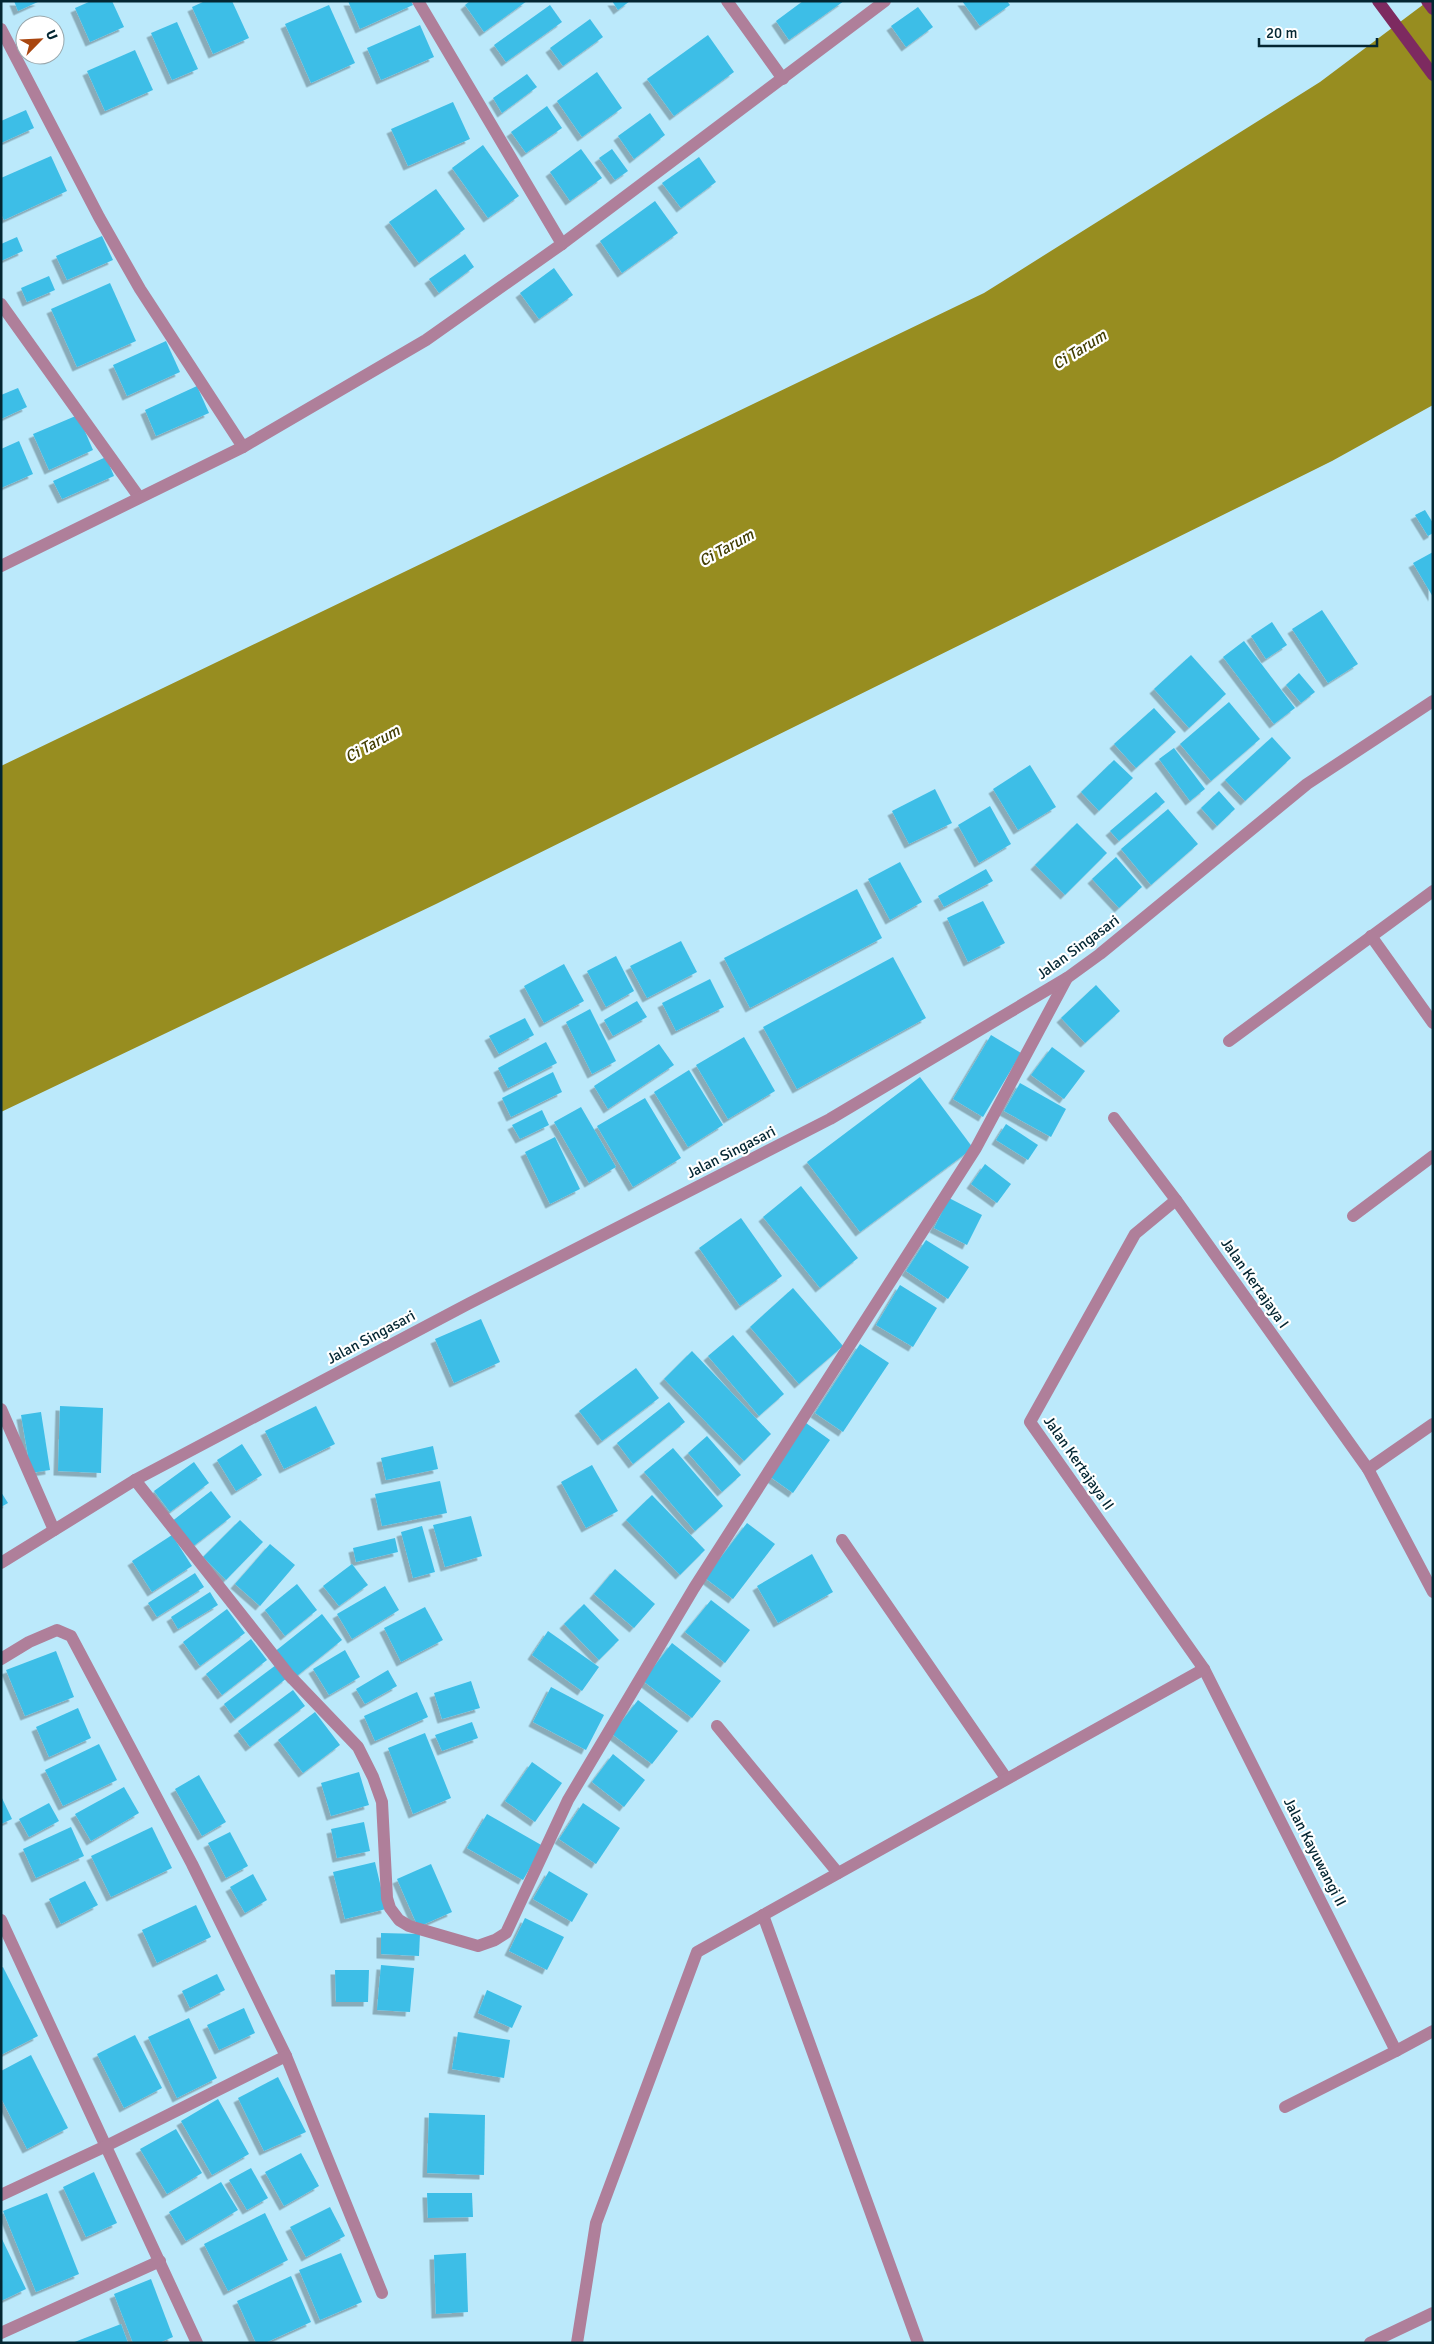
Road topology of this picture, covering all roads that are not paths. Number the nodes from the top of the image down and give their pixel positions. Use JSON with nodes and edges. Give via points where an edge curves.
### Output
{"nodes":[{"id":1,"x":418,"y":1,"type":"edge"},
{"id":2,"x":727,"y":1,"type":"edge"},
{"id":3,"x":885,"y":1,"type":"edge"},
{"id":4,"x":1378,"y":1,"type":"edge"},
{"id":5,"x":1427,"y":1,"type":"edge"},
{"id":6,"x":1433,"y":9,"type":"edge"},
{"id":7,"x":1,"y":29,"type":"edge"},
{"id":8,"x":1433,"y":74,"type":"edge"},
{"id":9,"x":783,"y":79,"type":"junction"},
{"id":10,"x":562,"y":244,"type":"junction"},
{"id":11,"x":1,"y":304,"type":"edge"},
{"id":12,"x":243,"y":447,"type":"junction"},
{"id":13,"x":138,"y":497,"type":"junction"},
{"id":14,"x":1,"y":566,"type":"edge"},
{"id":15,"x":1433,"y":701,"type":"edge"},
{"id":16,"x":1433,"y":891,"type":"edge"},
{"id":17,"x":1371,"y":936,"type":"junction"},
{"id":18,"x":1067,"y":978,"type":"junction"},
{"id":19,"x":1433,"y":1022,"type":"edge"},
{"id":20,"x":1229,"y":1041,"type":"dead end"},
{"id":21,"x":1114,"y":1118,"type":"dead end"},
{"id":22,"x":1433,"y":1156,"type":"edge"},
{"id":23,"x":1176,"y":1200,"type":"junction"},
{"id":24,"x":1353,"y":1216,"type":"dead end"},
{"id":25,"x":1,"y":1408,"type":"edge"},
{"id":26,"x":1433,"y":1424,"type":"edge"},
{"id":27,"x":1368,"y":1469,"type":"junction"},
{"id":28,"x":135,"y":1480,"type":"junction"},
{"id":29,"x":54,"y":1530,"type":"junction"},
{"id":30,"x":842,"y":1540,"type":"dead end"},
{"id":31,"x":1,"y":1563,"type":"edge"},
{"id":32,"x":1433,"y":1592,"type":"edge"},
{"id":33,"x":1,"y":1659,"type":"edge"},
{"id":34,"x":1204,"y":1669,"type":"junction"},
{"id":35,"x":717,"y":1726,"type":"dead end"},
{"id":36,"x":1006,"y":1778,"type":"junction"},
{"id":37,"x":838,"y":1873,"type":"junction"},
{"id":38,"x":763,"y":1915,"type":"junction"},
{"id":39,"x":1,"y":1920,"type":"edge"},
{"id":40,"x":1433,"y":2031,"type":"edge"},
{"id":41,"x":1396,"y":2051,"type":"junction"},
{"id":42,"x":286,"y":2056,"type":"junction"},
{"id":43,"x":1285,"y":2107,"type":"dead end"},
{"id":44,"x":106,"y":2146,"type":"junction"},
{"id":45,"x":1,"y":2195,"type":"edge"},
{"id":46,"x":160,"y":2261,"type":"junction"},
{"id":47,"x":382,"y":2293,"type":"dead end"},
{"id":48,"x":1433,"y":2313,"type":"edge"},
{"id":49,"x":1,"y":2333,"type":"edge"},
{"id":50,"x":197,"y":2343,"type":"edge"},
{"id":51,"x":577,"y":2343,"type":"edge"},
{"id":52,"x":918,"y":2343,"type":"edge"},
{"id":53,"x":1370,"y":2343,"type":"edge"}],
"edges":[{"from":1,"to":10,"type":"street"},
{"from":2,"to":9,"type":"street"},
{"from":3,"to":9,"type":"street"},
{"from":4,"to":8,"type":"main road"},
{"from":5,"to":6,"type":"main road"},
{"from":7,"to":12,"type":"street","via":[[140,290]]},
{"from":9,"to":10,"type":"street"},
{"from":10,"to":12,"type":"street","via":[[426,340]]},
{"from":11,"to":13,"type":"street"},
{"from":12,"to":13,"type":"street"},
{"from":13,"to":14,"type":"street"},
{"from":15,"to":18,"type":"street","name":"Jalan Singasari","via":[[1307,784]]},
{"from":16,"to":17,"type":"street"},
{"from":17,"to":19,"type":"street"},
{"from":17,"to":20,"type":"street"},
{"from":18,"to":28,"type":"street","name":"Jalan Singasari","via":[[830,1119],[468,1304]]},
{"from":18,"to":28,"type":"street","via":[[976,1148],[694,1588],[568,1800],[506,1933],[495,1940],[478,1946],[409,1926],[399,1920],[390,1908],[386,1890],[382,1802],[362,1754],[288,1675]]},
{"from":21,"to":23,"type":"street","name":"Jalan Kertajaya I"},
{"from":22,"to":24,"type":"street"},
{"from":23,"to":27,"type":"street","name":"Jalan Kertajaya I"},
{"from":23,"to":34,"type":"street","name":"Jalan Kertajaya II","via":[[1135,1234],[1030,1422]]},
{"from":25,"to":29,"type":"street"},
{"from":26,"to":27,"type":"street"},
{"from":27,"to":32,"type":"street","name":"Jalan Kertajaya I"},
{"from":28,"to":29,"type":"street","name":"Jalan Singasari"},
{"from":29,"to":31,"type":"street","name":"Jalan Singasari"},
{"from":30,"to":36,"type":"street"},
{"from":33,"to":42,"type":"street","via":[[51,1632],[57,1630],[70,1636],[192,1864]]},
{"from":34,"to":36,"type":"street"},
{"from":34,"to":41,"type":"street","name":"Jalan Kayuwangi II"},
{"from":35,"to":37,"type":"street"},
{"from":36,"to":37,"type":"street"},
{"from":37,"to":38,"type":"street"},
{"from":38,"to":51,"type":"street","via":[[697,1952],[596,2223]]},
{"from":38,"to":52,"type":"street"},
{"from":39,"to":44,"type":"street"},
{"from":40,"to":41,"type":"street"},
{"from":41,"to":43,"type":"street"},
{"from":42,"to":44,"type":"street"},
{"from":42,"to":47,"type":"street"},
{"from":44,"to":45,"type":"street"},
{"from":44,"to":46,"type":"street"},
{"from":46,"to":49,"type":"street"},
{"from":46,"to":50,"type":"street"},
{"from":48,"to":53,"type":"street"}]}
